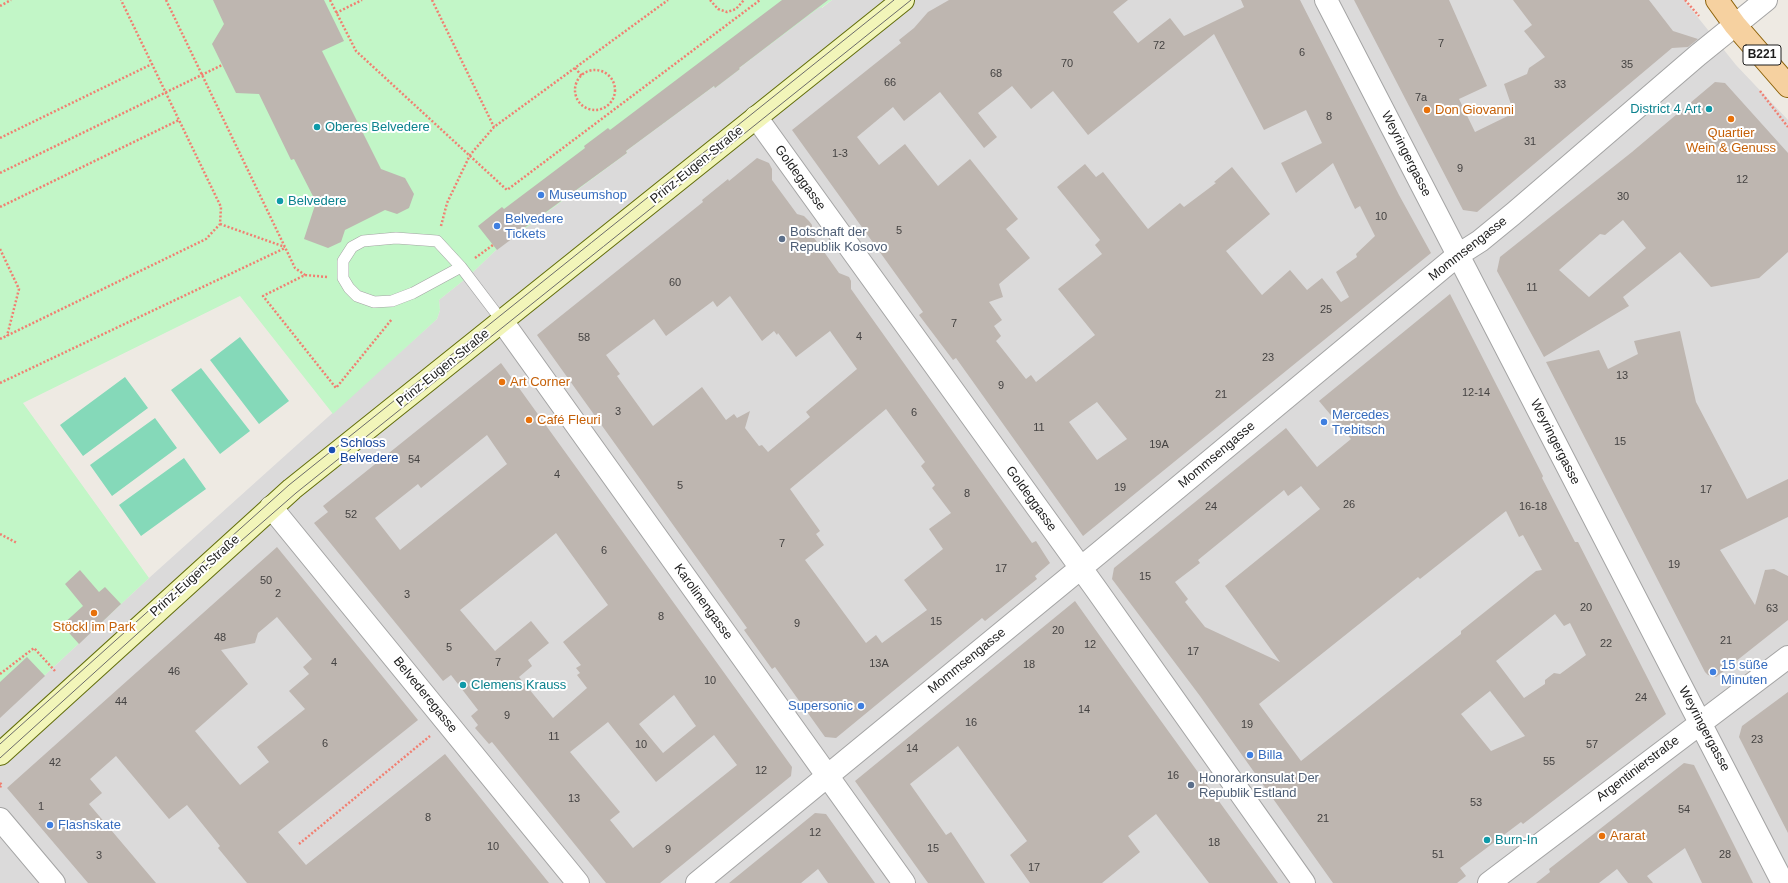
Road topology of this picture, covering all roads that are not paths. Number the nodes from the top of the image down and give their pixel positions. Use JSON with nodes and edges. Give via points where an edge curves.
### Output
{"nodes":[{"id":1,"x":902,"y":0,"type":"edge"},
{"id":2,"x":1326,"y":0,"type":"edge"},
{"id":3,"x":1717,"y":0,"type":"edge"},
{"id":4,"x":1766,"y":0,"type":"edge"},
{"id":5,"x":1735,"y":25,"type":"junction"},
{"id":6,"x":1788,"y":86,"type":"edge"},
{"id":7,"x":756,"y":117,"type":"junction"},
{"id":8,"x":1458,"y":255,"type":"junction"},
{"id":9,"x":461,"y":267,"type":"junction"},
{"id":10,"x":502,"y":321,"type":"junction"},
{"id":11,"x":271,"y":507,"type":"junction"},
{"id":12,"x":1081,"y":568,"type":"junction"},
{"id":13,"x":1788,"y":657,"type":"edge"},
{"id":14,"x":1700,"y":723,"type":"junction"},
{"id":15,"x":0,"y":754,"type":"edge"},
{"id":16,"x":828,"y":776,"type":"junction"},
{"id":17,"x":0,"y":819,"type":"edge"},
{"id":18,"x":54,"y":883,"type":"edge"},
{"id":19,"x":578,"y":883,"type":"edge"},
{"id":20,"x":697,"y":883,"type":"edge"},
{"id":21,"x":904,"y":883,"type":"edge"},
{"id":22,"x":1304,"y":883,"type":"edge"},
{"id":23,"x":1489,"y":883,"type":"edge"},
{"id":24,"x":1783,"y":883,"type":"edge"}],
"edges":[{"from":1,"to":7,"type":"street","name":"Prinz-Eugen-Straße"},
{"from":2,"to":8,"type":"street","name":"Weyringergasse"},
{"from":3,"to":5,"type":"main road","number":"B221"},
{"from":4,"to":5,"type":"street","name":"Mommsengasse"},
{"from":5,"to":6,"type":"main road","number":"B221"},
{"from":5,"to":8,"type":"street","name":"Mommsengasse","via":[[1513,214]]},
{"from":7,"to":10,"type":"street","name":"Prinz-Eugen-Straße"},
{"from":7,"to":12,"type":"street","name":"Goldeggasse"},
{"from":8,"to":12,"type":"street","name":"Mommsengasse"},
{"from":8,"to":14,"type":"street","name":"Weyringergasse"},
{"from":9,"to":9,"type":"lane","via":[[437,241],[396,238],[363,241],[352,247],[343,261],[343,278],[357,296],[374,302],[392,301],[413,293]]},
{"from":9,"to":10,"type":"lane"},
{"from":10,"to":11,"type":"street","name":"Prinz-Eugen-Straße"},
{"from":10,"to":16,"type":"street","name":"Karolinengasse"},
{"from":11,"to":15,"type":"street","name":"Prinz-Eugen-Straße"},
{"from":11,"to":19,"type":"street","name":"Belvederegasse"},
{"from":12,"to":16,"type":"street","name":"Mommsengasse"},
{"from":12,"to":22,"type":"street","name":"Goldeggasse"},
{"from":13,"to":14,"type":"street","name":"Argentinierstraße"},
{"from":14,"to":23,"type":"street","name":"Argentinierstraße"},
{"from":14,"to":24,"type":"street","name":"Weyringergasse"},
{"from":16,"to":20,"type":"street","name":"Mommsengasse"},
{"from":16,"to":21,"type":"street","name":"Karolinengasse"},
{"from":17,"to":18,"type":"street"}]}
